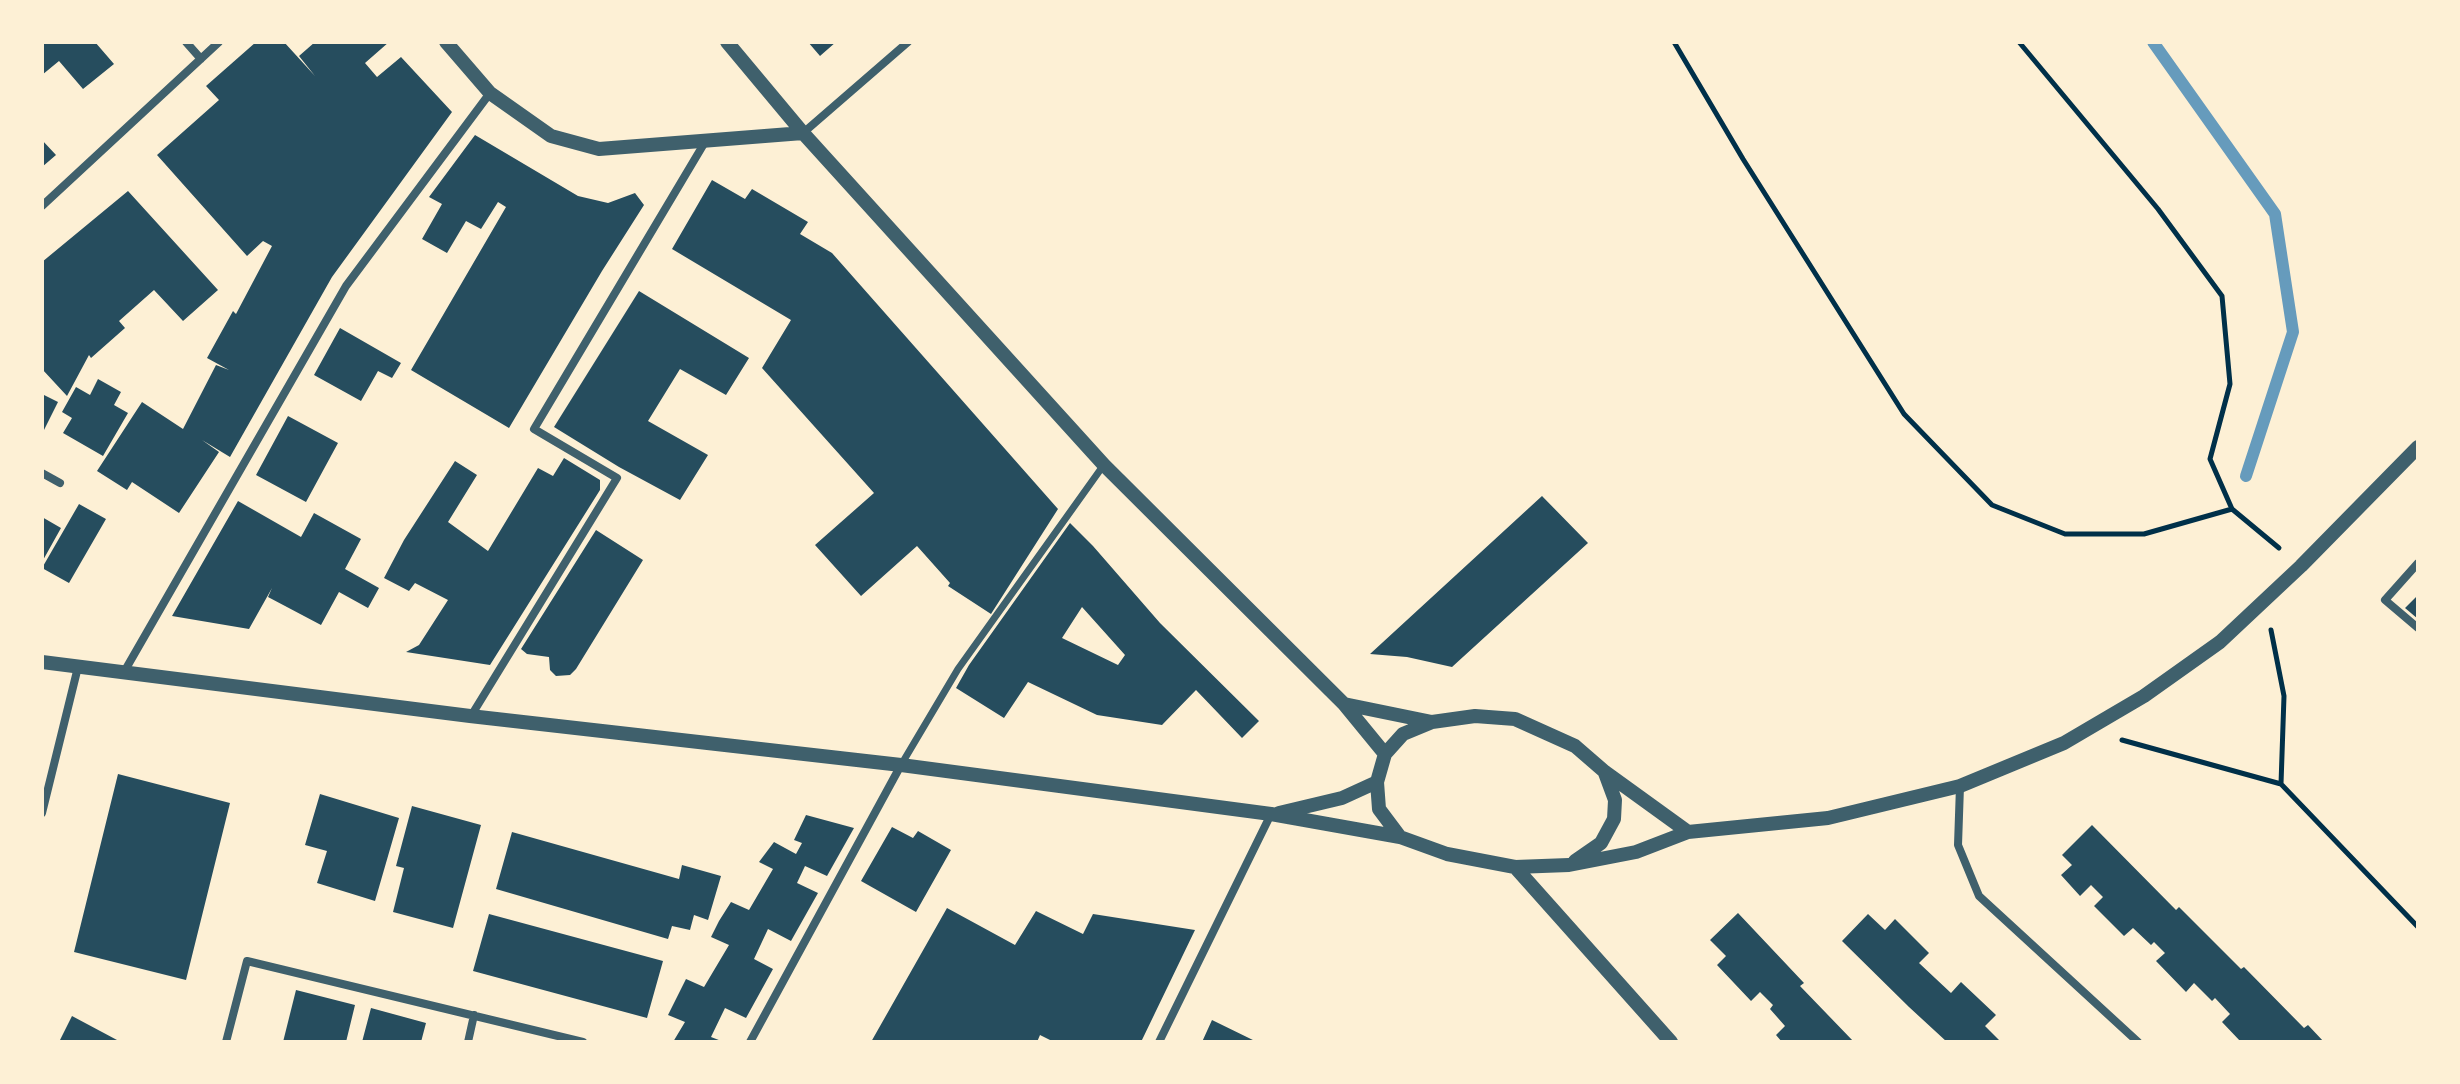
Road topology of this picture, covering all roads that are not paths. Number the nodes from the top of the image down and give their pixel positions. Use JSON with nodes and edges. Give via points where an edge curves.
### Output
{"nodes":[{"id":1,"x":186,"y":42,"type":"edge"},
{"id":2,"x":219,"y":42,"type":"edge"},
{"id":3,"x":446,"y":42,"type":"edge"},
{"id":4,"x":727,"y":42,"type":"edge"},
{"id":5,"x":908,"y":42,"type":"edge"},
{"id":6,"x":201,"y":59,"type":"junction"},
{"id":7,"x":490,"y":93,"type":"junction"},
{"id":8,"x":803,"y":133,"type":"junction"},
{"id":9,"x":705,"y":142,"type":"junction"},
{"id":10,"x":42,"y":206,"type":"edge"},
{"id":11,"x":2418,"y":447,"type":"edge"},
{"id":12,"x":1104,"y":465,"type":"junction"},
{"id":13,"x":42,"y":473,"type":"edge"},
{"id":14,"x":60,"y":483,"type":"dead end"},
{"id":15,"x":2418,"y":563,"type":"edge"},
{"id":16,"x":2418,"y":628,"type":"edge"},
{"id":17,"x":42,"y":662,"type":"edge"},
{"id":18,"x":78,"y":667,"type":"junction"},
{"id":19,"x":124,"y":672,"type":"junction"},
{"id":20,"x":1344,"y":704,"type":"junction"},
{"id":21,"x":470,"y":716,"type":"junction"},
{"id":22,"x":1432,"y":722,"type":"junction"},
{"id":23,"x":1385,"y":754,"type":"junction"},
{"id":24,"x":901,"y":765,"type":"junction"},
{"id":25,"x":1605,"y":772,"type":"junction"},
{"id":26,"x":1377,"y":782,"type":"junction"},
{"id":27,"x":1960,"y":786,"type":"junction"},
{"id":28,"x":42,"y":813,"type":"edge"},
{"id":29,"x":1271,"y":814,"type":"junction"},
{"id":30,"x":1688,"y":832,"type":"junction"},
{"id":31,"x":1400,"y":837,"type":"junction"},
{"id":32,"x":1569,"y":865,"type":"junction"},
{"id":33,"x":1515,"y":867,"type":"junction"},
{"id":34,"x":474,"y":1015,"type":"junction"},
{"id":35,"x":226,"y":1042,"type":"edge"},
{"id":36,"x":468,"y":1042,"type":"edge"},
{"id":37,"x":583,"y":1042,"type":"edge"},
{"id":38,"x":750,"y":1042,"type":"edge"},
{"id":39,"x":1159,"y":1042,"type":"edge"},
{"id":40,"x":1671,"y":1042,"type":"edge"},
{"id":41,"x":2138,"y":1042,"type":"edge"}],
"edges":[{"from":1,"to":6,"type":"street"},
{"from":2,"to":6,"type":"street"},
{"from":3,"to":7,"type":"street"},
{"from":4,"to":8,"type":"street"},
{"from":5,"to":8,"type":"street"},
{"from":6,"to":10,"type":"street"},
{"from":7,"to":9,"type":"street","via":[[551,136],[599,149]]},
{"from":7,"to":19,"type":"street","via":[[346,286]]},
{"from":8,"to":9,"type":"street"},
{"from":8,"to":12,"type":"street"},
{"from":9,"to":21,"type":"street","via":[[534,429],[617,478]]},
{"from":11,"to":27,"type":"street","via":[[2220,642],[2086,730]]},
{"from":12,"to":20,"type":"street"},
{"from":12,"to":24,"type":"street","via":[[958,669]]},
{"from":13,"to":14,"type":"street"},
{"from":15,"to":16,"type":"street","via":[[2385,600]]},
{"from":17,"to":18,"type":"street"},
{"from":18,"to":19,"type":"street"},
{"from":18,"to":28,"type":"street"},
{"from":19,"to":21,"type":"street"},
{"from":20,"to":22,"type":"street"},
{"from":20,"to":23,"type":"street"},
{"from":21,"to":24,"type":"street"},
{"from":22,"to":23,"type":"street","via":[[1403,734]]},
{"from":22,"to":25,"type":"street","via":[[1475,716],[1515,719],[1575,746]]},
{"from":23,"to":26,"type":"street"},
{"from":24,"to":29,"type":"street"},
{"from":24,"to":38,"type":"street"},
{"from":25,"to":30,"type":"street"},
{"from":25,"to":32,"type":"street","via":[[1615,800],[1614,819],[1601,843]]},
{"from":26,"to":29,"type":"street","via":[[1342,798]]},
{"from":26,"to":31,"type":"street","via":[[1379,809]]},
{"from":27,"to":30,"type":"street","via":[[1828,818]]},
{"from":27,"to":41,"type":"street","via":[[1958,845],[1979,896]]},
{"from":29,"to":31,"type":"street"},
{"from":29,"to":39,"type":"street"},
{"from":30,"to":32,"type":"street","via":[[1636,852]]},
{"from":31,"to":33,"type":"street","via":[[1447,854]]},
{"from":32,"to":33,"type":"street"},
{"from":33,"to":40,"type":"street"},
{"from":34,"to":35,"type":"street","via":[[247,961]]},
{"from":34,"to":36,"type":"street"},
{"from":34,"to":37,"type":"street"}]}
